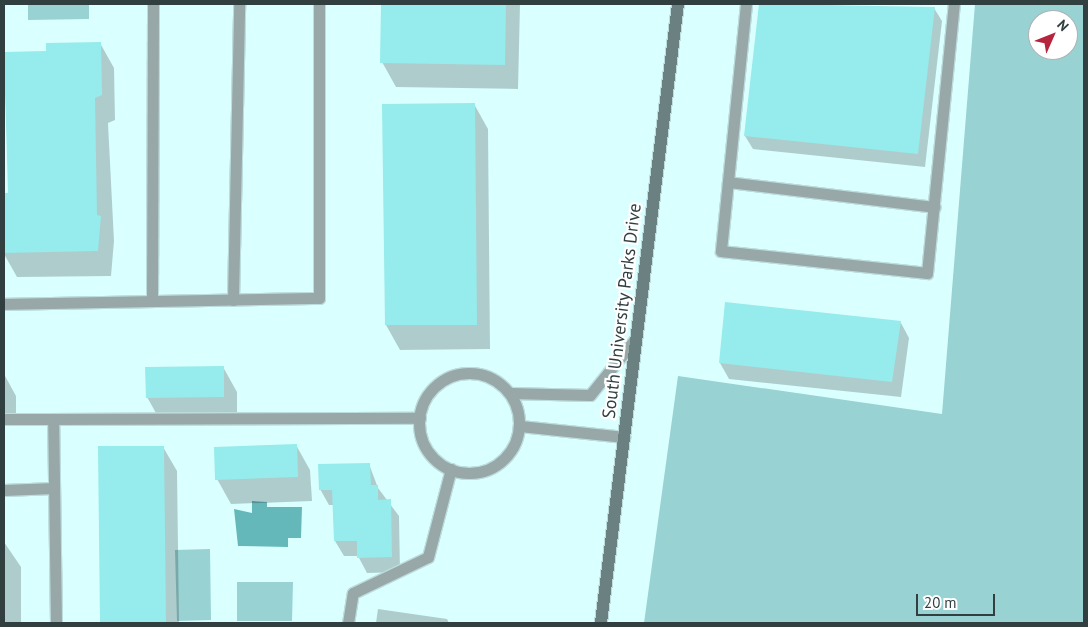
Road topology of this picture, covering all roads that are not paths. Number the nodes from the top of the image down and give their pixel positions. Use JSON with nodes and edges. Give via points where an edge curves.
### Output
{"nodes":[{"id":1,"x":153,"y":4,"type":"edge"},
{"id":2,"x":239,"y":4,"type":"edge"},
{"id":3,"x":319,"y":4,"type":"edge"},
{"id":4,"x":678,"y":4,"type":"edge"},
{"id":5,"x":746,"y":4,"type":"edge"},
{"id":6,"x":954,"y":4,"type":"edge"},
{"id":7,"x":728,"y":182,"type":"junction"},
{"id":8,"x":934,"y":207,"type":"junction"},
{"id":9,"x":233,"y":300,"type":"junction"},
{"id":10,"x":152,"y":301,"type":"junction"},
{"id":11,"x":4,"y":304,"type":"edge"},
{"id":12,"x":636,"y":338,"type":"junction"},
{"id":13,"x":510,"y":393,"type":"junction"},
{"id":14,"x":420,"y":418,"type":"junction"},
{"id":15,"x":4,"y":419,"type":"edge"},
{"id":16,"x":53,"y":419,"type":"junction"},
{"id":17,"x":520,"y":426,"type":"junction"},
{"id":18,"x":624,"y":437,"type":"junction"},
{"id":19,"x":451,"y":469,"type":"junction"},
{"id":20,"x":54,"y":488,"type":"junction"},
{"id":21,"x":4,"y":490,"type":"edge"},
{"id":22,"x":56,"y":623,"type":"edge"},
{"id":23,"x":348,"y":623,"type":"edge"},
{"id":24,"x":601,"y":623,"type":"edge"}],
"edges":[{"from":1,"to":10,"type":"lane"},
{"from":2,"to":9,"type":"lane"},
{"from":3,"to":9,"type":"lane","via":[[319,298]]},
{"from":4,"to":12,"type":"main road","name":"South University Parks Drive"},
{"from":5,"to":7,"type":"lane"},
{"from":6,"to":8,"type":"lane"},
{"from":7,"to":8,"type":"lane"},
{"from":7,"to":8,"type":"lane","via":[[721,251],[927,272]]},
{"from":9,"to":10,"type":"lane"},
{"from":10,"to":11,"type":"lane"},
{"from":12,"to":13,"type":"lane","via":[[590,395]]},
{"from":12,"to":18,"type":"main road","name":"South University Parks Drive"},
{"from":13,"to":14,"type":"lane","via":[[483,374],[451,376],[427,396]]},
{"from":13,"to":17,"type":"lane"},
{"from":14,"to":16,"type":"lane"},
{"from":14,"to":19,"type":"lane","via":[[423,442],[431,456]]},
{"from":15,"to":16,"type":"lane"},
{"from":16,"to":20,"type":"lane"},
{"from":17,"to":18,"type":"lane"},
{"from":17,"to":19,"type":"lane","via":[[511,450],[493,468],[477,473]]},
{"from":18,"to":24,"type":"main road","name":"South University Parks Drive"},
{"from":19,"to":23,"type":"lane","via":[[428,557],[353,593]]},
{"from":20,"to":21,"type":"lane"},
{"from":20,"to":22,"type":"lane"}]}
